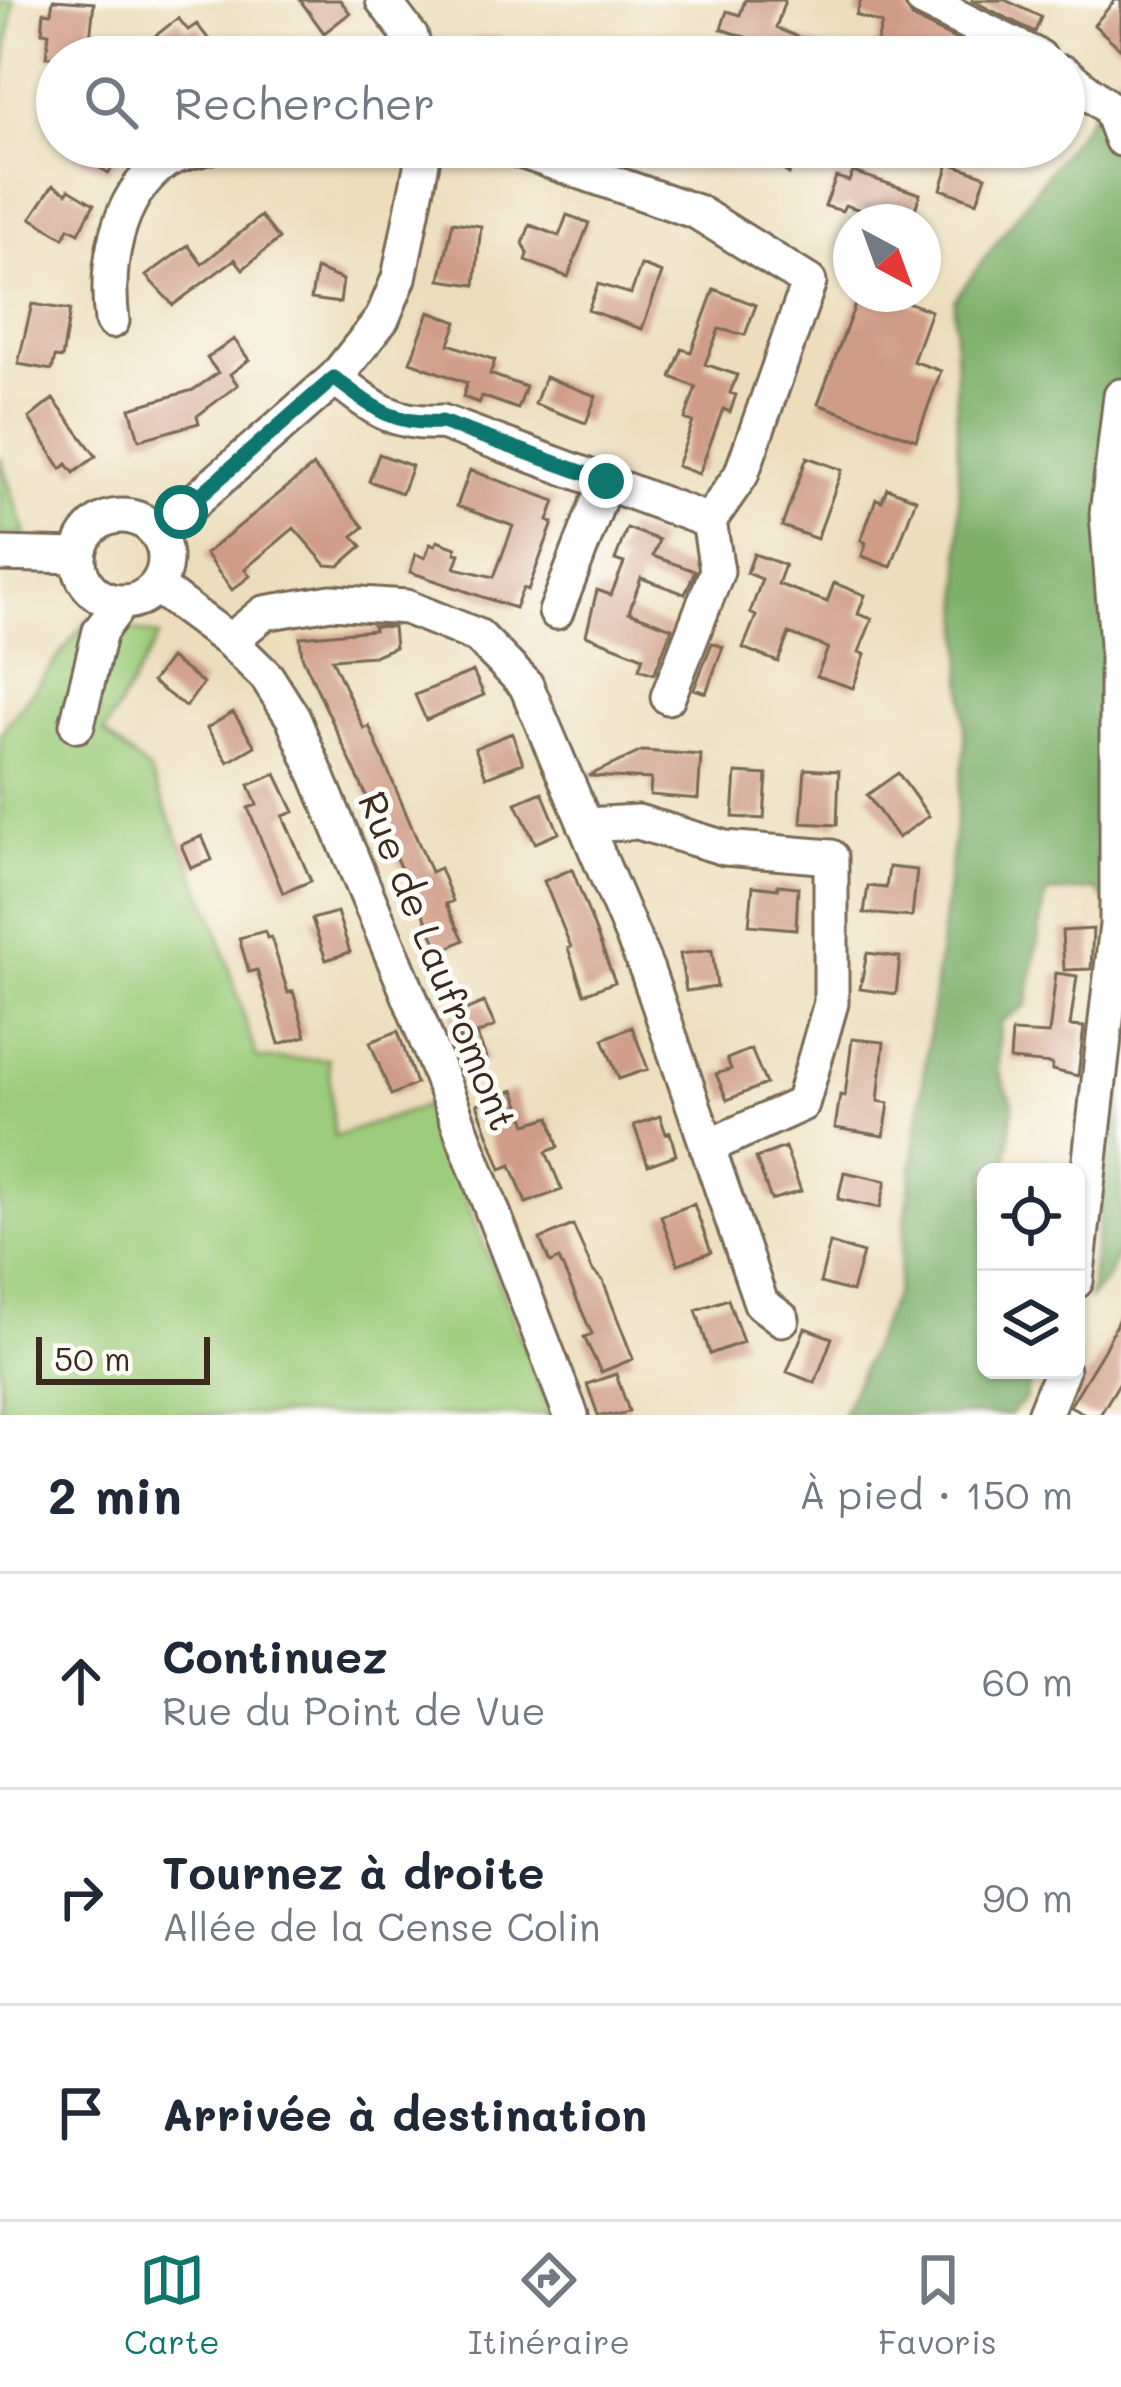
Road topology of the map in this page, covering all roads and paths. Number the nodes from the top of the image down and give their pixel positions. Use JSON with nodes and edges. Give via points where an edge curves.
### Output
{"nodes":[{"id":1,"x":383,"y":0,"type":"edge"},
{"id":2,"x":923,"y":0,"type":"edge"},
{"id":3,"x":410,"y":36,"type":"edge"},
{"id":4,"x":997,"y":36,"type":"edge"},
{"id":5,"x":1085,"y":89,"type":"edge"},
{"id":6,"x":1121,"y":139,"type":"edge"},
{"id":7,"x":152,"y":168,"type":"edge"},
{"id":8,"x":420,"y":168,"type":"edge"},
{"id":9,"x":570,"y":168,"type":"edge"},
{"id":10,"x":112,"y":321,"type":"dead end"},
{"id":11,"x":334,"y":378,"type":"junction"},
{"id":12,"x":1121,"y":396,"type":"edge"},
{"id":13,"x":606,"y":481,"type":"junction"},
{"id":14,"x":709,"y":521,"type":"junction"},
{"id":15,"x":158,"y":533,"type":"junction"},
{"id":16,"x":0,"y":554,"type":"edge"},
{"id":17,"x":78,"y":556,"type":"junction"},
{"id":18,"x":157,"y":586,"type":"junction"},
{"id":19,"x":121,"y":603,"type":"junction"},
{"id":20,"x":556,"y":612,"type":"dead end"},
{"id":21,"x":230,"y":641,"type":"junction"},
{"id":22,"x":668,"y":697,"type":"dead end"},
{"id":23,"x":77,"y":725,"type":"dead end"},
{"id":24,"x":586,"y":825,"type":"junction"},
{"id":25,"x":707,"y":1147,"type":"junction"},
{"id":26,"x":1077,"y":1271,"type":"edge"},
{"id":27,"x":782,"y":1318,"type":"dead end"},
{"id":28,"x":1058,"y":1379,"type":"edge"},
{"id":29,"x":572,"y":1415,"type":"edge"},
{"id":30,"x":1044,"y":1415,"type":"edge"}],
"edges":[{"from":1,"to":3,"type":"street"},
{"from":2,"to":4,"type":"street"},
{"from":5,"to":6,"type":"street","via":[[1110,109]]},
{"from":7,"to":10,"type":"street","via":[[116,235],[107,285]]},
{"from":8,"to":11,"type":"street","via":[[399,278],[382,319]]},
{"from":9,"to":14,"type":"street","via":[[697,212],[809,282],[741,475]]},
{"from":11,"to":13,"type":"street","via":[[386,416],[442,422]]},
{"from":11,"to":15,"type":"street"},
{"from":12,"to":26,"type":"street","via":[[1107,514],[1117,644],[1117,925]]},
{"from":13,"to":14,"type":"street"},
{"from":13,"to":20,"type":"street"},
{"from":14,"to":22,"type":"street","via":[[717,571]]},
{"from":15,"to":17,"type":"street","via":[[113,516],[87,533]]},
{"from":15,"to":18,"type":"street","via":[[166,563]]},
{"from":16,"to":17,"type":"street"},
{"from":17,"to":19,"type":"street","via":[[90,589]]},
{"from":18,"to":19,"type":"street"},
{"from":18,"to":21,"type":"street","name":"Rue de Laufromont"},
{"from":19,"to":23,"type":"street","via":[[100,631]]},
{"from":21,"to":24,"type":"street","via":[[264,613],[331,602],[406,607],[478,636],[526,685]]},
{"from":21,"to":29,"type":"street","name":"Rue de Laufromont","via":[[293,718]]},
{"from":24,"to":25,"type":"street","via":[[647,970]]},
{"from":24,"to":25,"type":"street","via":[[638,822],[725,848],[831,857],[831,1003],[802,1104]]},
{"from":25,"to":27,"type":"street","via":[[761,1303]]},
{"from":28,"to":30,"type":"street"}]}
